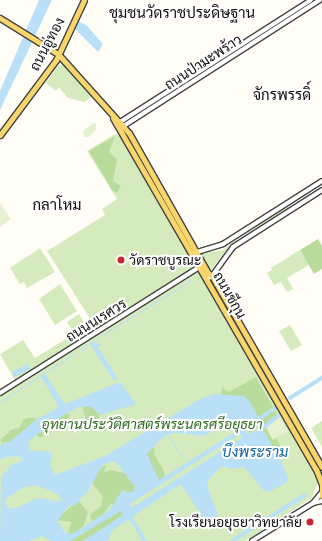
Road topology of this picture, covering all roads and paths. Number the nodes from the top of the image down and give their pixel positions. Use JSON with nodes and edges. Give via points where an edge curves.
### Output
{"nodes":[{"id":1,"x":84,"y":0,"type":"edge"},
{"id":2,"x":311,"y":0,"type":"edge"},
{"id":3,"x":320,"y":0,"type":"edge"},
{"id":4,"x":0,"y":18,"type":"edge"},
{"id":5,"x":58,"y":54,"type":"junction"},
{"id":6,"x":113,"y":118,"type":"junction"},
{"id":7,"x":122,"y":124,"type":"junction"},
{"id":8,"x":117,"y":128,"type":"junction"},
{"id":9,"x":0,"y":135,"type":"edge"},
{"id":10,"x":322,"y":181,"type":"edge"},
{"id":11,"x":322,"y":190,"type":"edge"},
{"id":12,"x":195,"y":253,"type":"junction"},
{"id":13,"x":201,"y":266,"type":"junction"},
{"id":14,"x":212,"y":276,"type":"junction"},
{"id":15,"x":207,"y":279,"type":"junction"},
{"id":16,"x":0,"y":393,"type":"edge"},
{"id":17,"x":322,"y":467,"type":"edge"},
{"id":18,"x":322,"y":485,"type":"edge"},
{"id":19,"x":321,"y":495,"type":"edge"},
{"id":20,"x":322,"y":501,"type":"edge"},
{"id":21,"x":313,"y":503,"type":"junction"},
{"id":22,"x":252,"y":541,"type":"edge"}],
"edges":[{"from":1,"to":5,"type":"main road","name":"ถนนอู่ทอง"},
{"from":2,"to":7,"type":"street","name":"ถนนป่ามะพร้าว"},
{"from":3,"to":7,"type":"street","name":"ถนนป่ามะพร้าว"},
{"from":4,"to":5,"type":"main road","name":"ถนนชีกุน"},
{"from":5,"to":6,"type":"main road","name":"ถนนชีกุน"},
{"from":5,"to":9,"type":"main road","name":"ถนนอู่ทอง"},
{"from":6,"to":7,"type":"main road","name":"ถนนชีกุน"},
{"from":6,"to":8,"type":"main road","name":"ถนนชีกุน"},
{"from":7,"to":8,"type":"street","name":"ถนนป่ามะพร้าว"},
{"from":7,"to":12,"type":"main road","name":"ถนนชีกุน"},
{"from":8,"to":12,"type":"main road","name":"ถนนชีกุน"},
{"from":10,"to":12,"type":"street","via":[[223,244]]},
{"from":11,"to":14,"type":"street","via":[[233,247]]},
{"from":12,"to":13,"type":"main road","name":"ถนนชีกุน"},
{"from":13,"to":14,"type":"main road","name":"ถนนชีกุน"},
{"from":13,"to":15,"type":"main road","name":"ถนนชีกุน"},
{"from":13,"to":16,"type":"street","name":"ถนนนเรศวร"},
{"from":14,"to":15,"type":"street"},
{"from":14,"to":17,"type":"main road","name":"ถนนชีกุน"},
{"from":15,"to":18,"type":"main road","name":"ถนนชีกุน","via":[[319,475]]},
{"from":18,"to":19,"type":"main road"},
{"from":19,"to":21,"type":"street"},
{"from":20,"to":21,"type":"street"},
{"from":21,"to":22,"type":"street"}]}
